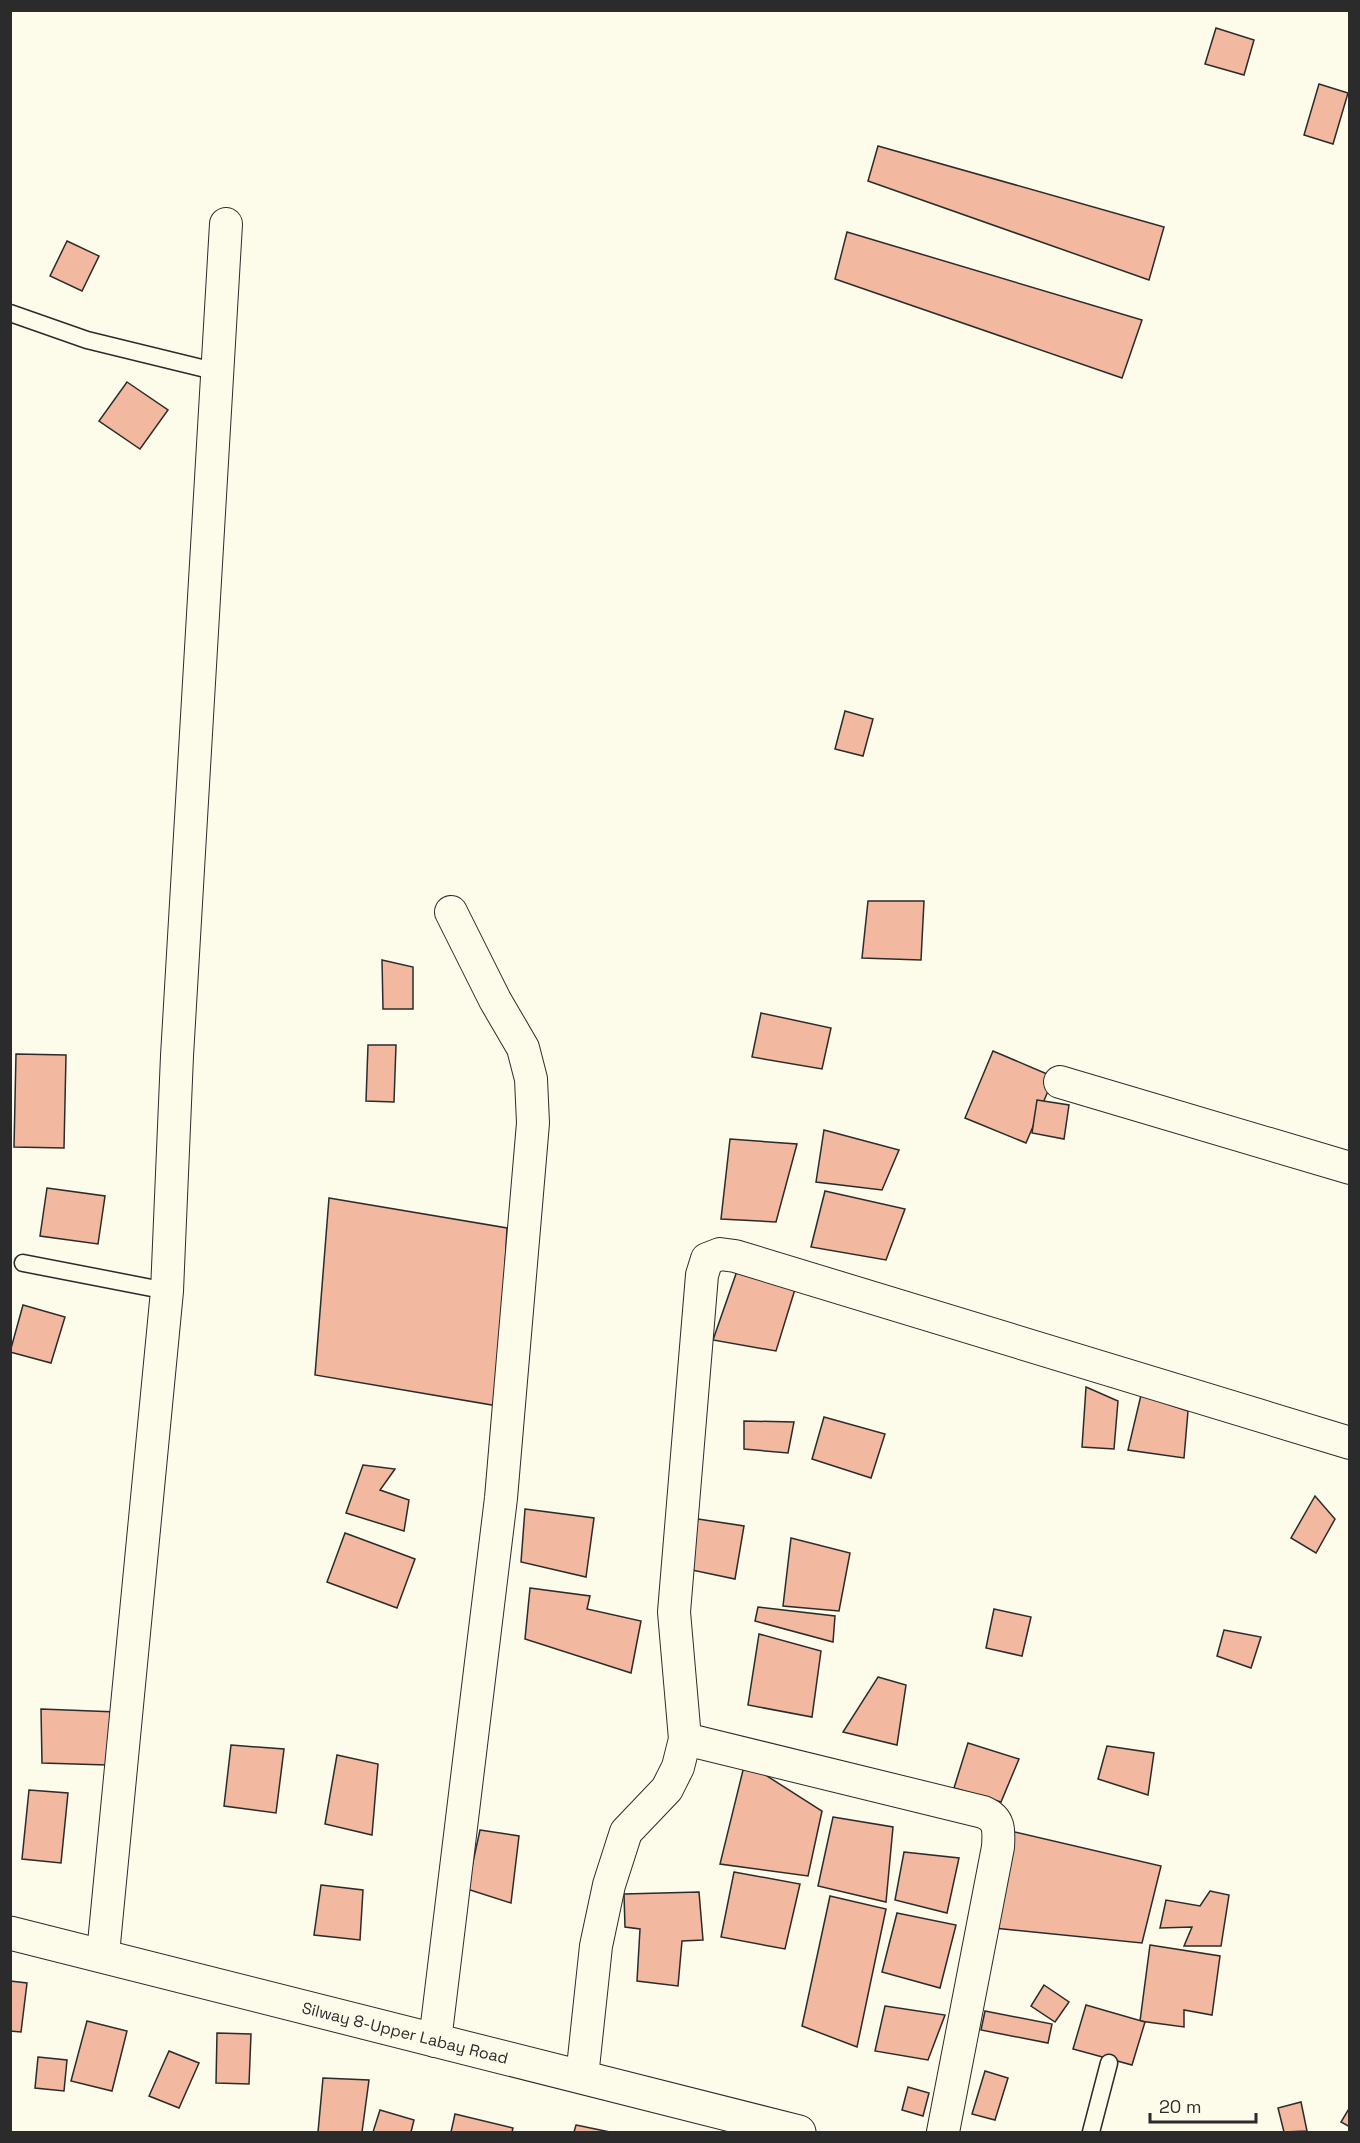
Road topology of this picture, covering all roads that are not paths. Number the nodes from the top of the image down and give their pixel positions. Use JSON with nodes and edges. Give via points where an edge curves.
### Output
{"nodes":[{"id":1,"x":226,"y":224,"type":"dead end"},
{"id":2,"x":10,"y":313,"type":"edge"},
{"id":3,"x":218,"y":372,"type":"junction"},
{"id":4,"x":451,"y":912,"type":"dead end"},
{"id":5,"x":1060,"y":1082,"type":"dead end"},
{"id":6,"x":1350,"y":1168,"type":"edge"},
{"id":7,"x":23,"y":1263,"type":"dead end"},
{"id":8,"x":167,"y":1291,"type":"junction"},
{"id":9,"x":1350,"y":1443,"type":"edge"},
{"id":10,"x":685,"y":1739,"type":"junction"},
{"id":11,"x":10,"y":1933,"type":"edge"},
{"id":12,"x":103,"y":1954,"type":"junction"},
{"id":13,"x":435,"y":2041,"type":"junction"},
{"id":14,"x":1109,"y":2063,"type":"dead end"},
{"id":15,"x":582,"y":2077,"type":"junction"},
{"id":16,"x":799,"y":2133,"type":"edge"},
{"id":17,"x":943,"y":2133,"type":"edge"},
{"id":18,"x":1092,"y":2133,"type":"edge"}],
"edges":[{"from":1,"to":3,"type":"street"},
{"from":2,"to":3,"type":"lane","via":[[87,340]]},
{"from":3,"to":8,"type":"street","via":[[177,1056]]},
{"from":4,"to":13,"type":"street","via":[[523,1048],[531,1079],[533,1124],[501,1497]]},
{"from":5,"to":6,"type":"street"},
{"from":7,"to":8,"type":"lane"},
{"from":8,"to":12,"type":"street"},
{"from":9,"to":10,"type":"street","via":[[735,1256],[720,1254],[707,1259],[702,1275],[674,1612]]},
{"from":10,"to":15,"type":"street","via":[[667,1789],[627,1832],[609,1885],[596,1946]]},
{"from":10,"to":17,"type":"street","via":[[993,1816],[998,1825],[998,1847]]},
{"from":11,"to":12,"type":"main road","name":"Silway 8-Upper Labay Road"},
{"from":12,"to":13,"type":"main road","name":"Silway 8-Upper Labay Road"},
{"from":13,"to":15,"type":"main road","name":"Silway 8-Upper Labay Road"},
{"from":14,"to":18,"type":"lane"},
{"from":15,"to":16,"type":"main road","name":"Silway 8-Upper Labay Road"}]}
